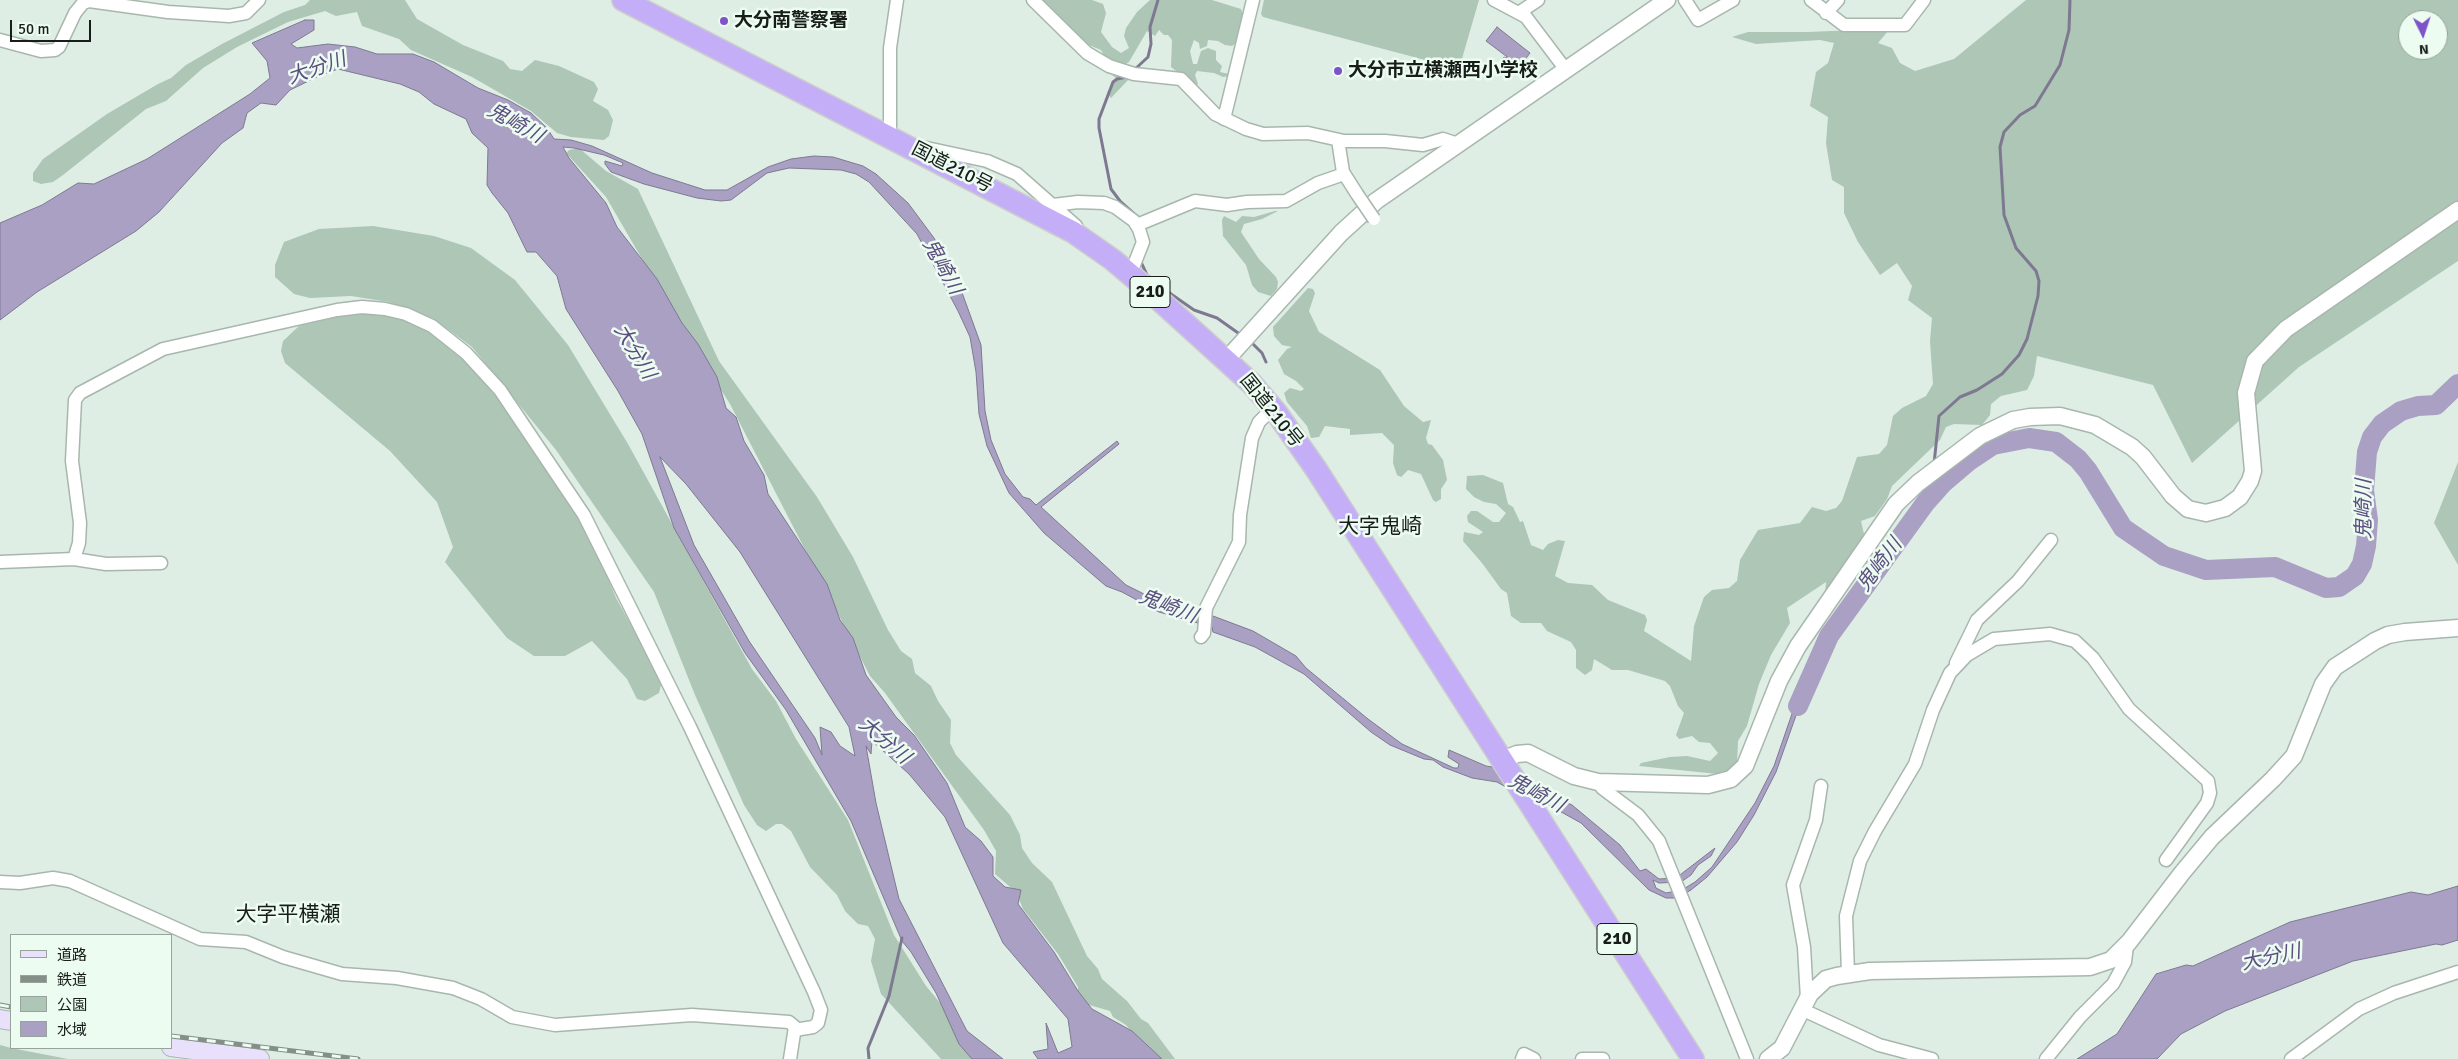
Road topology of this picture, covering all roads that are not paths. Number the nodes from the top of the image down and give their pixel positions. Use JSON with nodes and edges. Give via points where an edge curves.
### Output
{"nodes":[{"id":1,"x":258,"y":0,"type":"edge"},
{"id":2,"x":623,"y":0,"type":"edge"},
{"id":3,"x":897,"y":0,"type":"edge"},
{"id":4,"x":1033,"y":0,"type":"edge"},
{"id":5,"x":1253,"y":0,"type":"edge"},
{"id":6,"x":1494,"y":0,"type":"edge"},
{"id":7,"x":1538,"y":0,"type":"edge"},
{"id":8,"x":1667,"y":0,"type":"edge"},
{"id":9,"x":1685,"y":0,"type":"edge"},
{"id":10,"x":1733,"y":0,"type":"edge"},
{"id":11,"x":1811,"y":0,"type":"edge"},
{"id":12,"x":1838,"y":0,"type":"edge"},
{"id":13,"x":1924,"y":0,"type":"edge"},
{"id":14,"x":1520,"y":12,"type":"junction"},
{"id":15,"x":1826,"y":13,"type":"junction"},
{"id":16,"x":0,"y":40,"type":"edge"},
{"id":17,"x":1566,"y":70,"type":"junction"},
{"id":18,"x":1224,"y":119,"type":"junction"},
{"id":19,"x":896,"y":139,"type":"junction"},
{"id":20,"x":1338,"y":140,"type":"junction"},
{"id":21,"x":1458,"y":144,"type":"junction"},
{"id":22,"x":1344,"y":174,"type":"junction"},
{"id":23,"x":1053,"y":205,"type":"junction"},
{"id":24,"x":2458,"y":210,"type":"edge"},
{"id":25,"x":1374,"y":219,"type":"dead end"},
{"id":26,"x":1137,"y":225,"type":"junction"},
{"id":27,"x":1113,"y":260,"type":"junction"},
{"id":28,"x":1130,"y":275,"type":"junction"},
{"id":29,"x":1227,"y":359,"type":"junction"},
{"id":30,"x":1273,"y":408,"type":"junction"},
{"id":31,"x":2051,"y":540,"type":"dead end"},
{"id":32,"x":74,"y":559,"type":"junction"},
{"id":33,"x":0,"y":562,"type":"edge"},
{"id":34,"x":162,"y":562,"type":"dead end"},
{"id":35,"x":2458,"y":628,"type":"edge"},
{"id":36,"x":1202,"y":635,"type":"dead end"},
{"id":37,"x":1954,"y":667,"type":"junction"},
{"id":38,"x":1506,"y":766,"type":"junction"},
{"id":39,"x":1601,"y":782,"type":"junction"},
{"id":40,"x":1821,"y":786,"type":"dead end"},
{"id":41,"x":2166,"y":860,"type":"dead end"},
{"id":42,"x":0,"y":882,"type":"edge"},
{"id":43,"x":2127,"y":945,"type":"junction"},
{"id":44,"x":2458,"y":972,"type":"edge"},
{"id":45,"x":1848,"y":973,"type":"junction"},
{"id":46,"x":1804,"y":1004,"type":"junction"},
{"id":47,"x":795,"y":1030,"type":"junction"},
{"id":48,"x":172,"y":1047,"type":"edge"},
{"id":49,"x":1775,"y":1057,"type":"edge"},
{"id":50,"x":260,"y":1059,"type":"edge"},
{"id":51,"x":790,"y":1059,"type":"edge"},
{"id":52,"x":1522,"y":1059,"type":"edge"},
{"id":53,"x":1534,"y":1059,"type":"edge"},
{"id":54,"x":1582,"y":1059,"type":"edge"},
{"id":55,"x":1603,"y":1059,"type":"edge"},
{"id":56,"x":1693,"y":1059,"type":"edge"},
{"id":57,"x":1747,"y":1059,"type":"edge"},
{"id":58,"x":1932,"y":1059,"type":"edge"},
{"id":59,"x":2046,"y":1059,"type":"edge"},
{"id":60,"x":2291,"y":1059,"type":"edge"}],
"edges":[{"from":1,"to":16,"type":"street","via":[[246,14],[229,16],[168,12],[89,1],[83,3],[75,14],[55,50],[41,51]]},
{"from":2,"to":19,"type":"highway","name":"国道210号","number":"210"},
{"from":3,"to":19,"type":"street","via":[[890,48],[890,113]]},
{"from":4,"to":18,"type":"street","via":[[1087,53],[1126,72],[1180,79]]},
{"from":5,"to":18,"type":"street"},
{"from":6,"to":14,"type":"street"},
{"from":7,"to":14,"type":"street"},
{"from":8,"to":17,"type":"street"},
{"from":9,"to":10,"type":"street","via":[[1698,20]]},
{"from":11,"to":15,"type":"street"},
{"from":12,"to":15,"type":"street"},
{"from":13,"to":15,"type":"street","via":[[1905,25],[1844,25]]},
{"from":14,"to":17,"type":"street"},
{"from":17,"to":21,"type":"street"},
{"from":18,"to":20,"type":"street","via":[[1246,130],[1264,134],[1300,132]]},
{"from":19,"to":23,"type":"street","via":[[995,164],[1024,179]]},
{"from":19,"to":27,"type":"highway","name":"国道210号","number":"210","via":[[1053,221]]},
{"from":20,"to":21,"type":"street","via":[[1423,145],[1443,139]]},
{"from":20,"to":22,"type":"street"},
{"from":21,"to":29,"type":"street","via":[[1402,182],[1355,220]]},
{"from":22,"to":25,"type":"street","bridge":true},
{"from":22,"to":26,"type":"street","via":[[1286,201],[1227,205],[1195,200]]},
{"from":23,"to":26,"type":"street","via":[[1104,203]]},
{"from":23,"to":27,"type":"street"},
{"from":24,"to":39,"type":"street","via":[[2286,329],[2255,360],[2246,393],[2253,471],[2246,489],[2233,503],[2206,513],[2188,509],[2132,447],[2106,430],[2078,419],[2030,417],[1996,427],[1918,483],[1883,522],[1788,663],[1741,771],[1731,779],[1713,785]]},
{"from":26,"to":28,"type":"street","via":[[1143,242]]},
{"from":27,"to":28,"type":"highway","name":"国道210号","number":"210"},
{"from":28,"to":29,"type":"highway","name":"国道210号","number":"210"},
{"from":29,"to":30,"type":"highway","name":"国道210号","number":"210"},
{"from":30,"to":36,"type":"street","via":[[1259,422],[1252,438],[1239,542],[1205,611]]},
{"from":30,"to":38,"type":"highway","name":"国道210号","number":"210","via":[[1316,469]]},
{"from":31,"to":37,"type":"street","via":[[2018,581],[1978,620]]},
{"from":32,"to":33,"type":"street"},
{"from":32,"to":34,"type":"street","via":[[106,564]]},
{"from":32,"to":47,"type":"street","via":[[80,523],[72,461],[75,401],[80,393],[164,349],[337,310],[362,307],[396,311],[437,329],[476,363],[500,390],[584,515],[690,727],[814,992],[821,1010],[818,1023]]},
{"from":35,"to":43,"type":"street","via":[[2388,636],[2336,667],[2323,684],[2294,756],[2285,768],[2202,849]]},
{"from":37,"to":41,"type":"street","via":[[1981,646],[2002,637],[2057,635],[2086,650],[2129,709],[2203,776],[2210,787],[2207,803]]},
{"from":37,"to":45,"type":"street","via":[[1942,689],[1915,764],[1868,843],[1857,870],[1846,916]]},
{"from":38,"to":39,"type":"street","via":[[1517,754],[1532,754],[1574,776]]},
{"from":38,"to":56,"type":"highway","name":"国道210号","number":"210"},
{"from":39,"to":57,"type":"street","via":[[1602,788],[1638,815],[1659,841]]},
{"from":40,"to":46,"type":"street","via":[[1816,820],[1793,885],[1804,947]]},
{"from":42,"to":47,"type":"street","via":[[20,883],[53,878],[70,881],[200,940],[246,942],[283,957],[342,974],[397,978],[453,988],[512,1017],[555,1024],[700,1016],[789,1022],[794,1024]]},
{"from":43,"to":45,"type":"street","via":[[2111,960],[2090,967]]},
{"from":43,"to":59,"type":"street","via":[[2124,962],[2113,984],[2080,1017]]},
{"from":44,"to":60,"type":"street","via":[[2394,993],[2359,1009]]},
{"from":45,"to":46,"type":"street","via":[[1826,980]]},
{"from":46,"to":49,"type":"street"},
{"from":46,"to":58,"type":"street","via":[[1879,1045]]},
{"from":47,"to":51,"type":"street"},
{"from":48,"to":50,"type":"main road"},
{"from":52,"to":53,"type":"street","via":[[1524,1054]]},
{"from":54,"to":55,"type":"street"}]}
